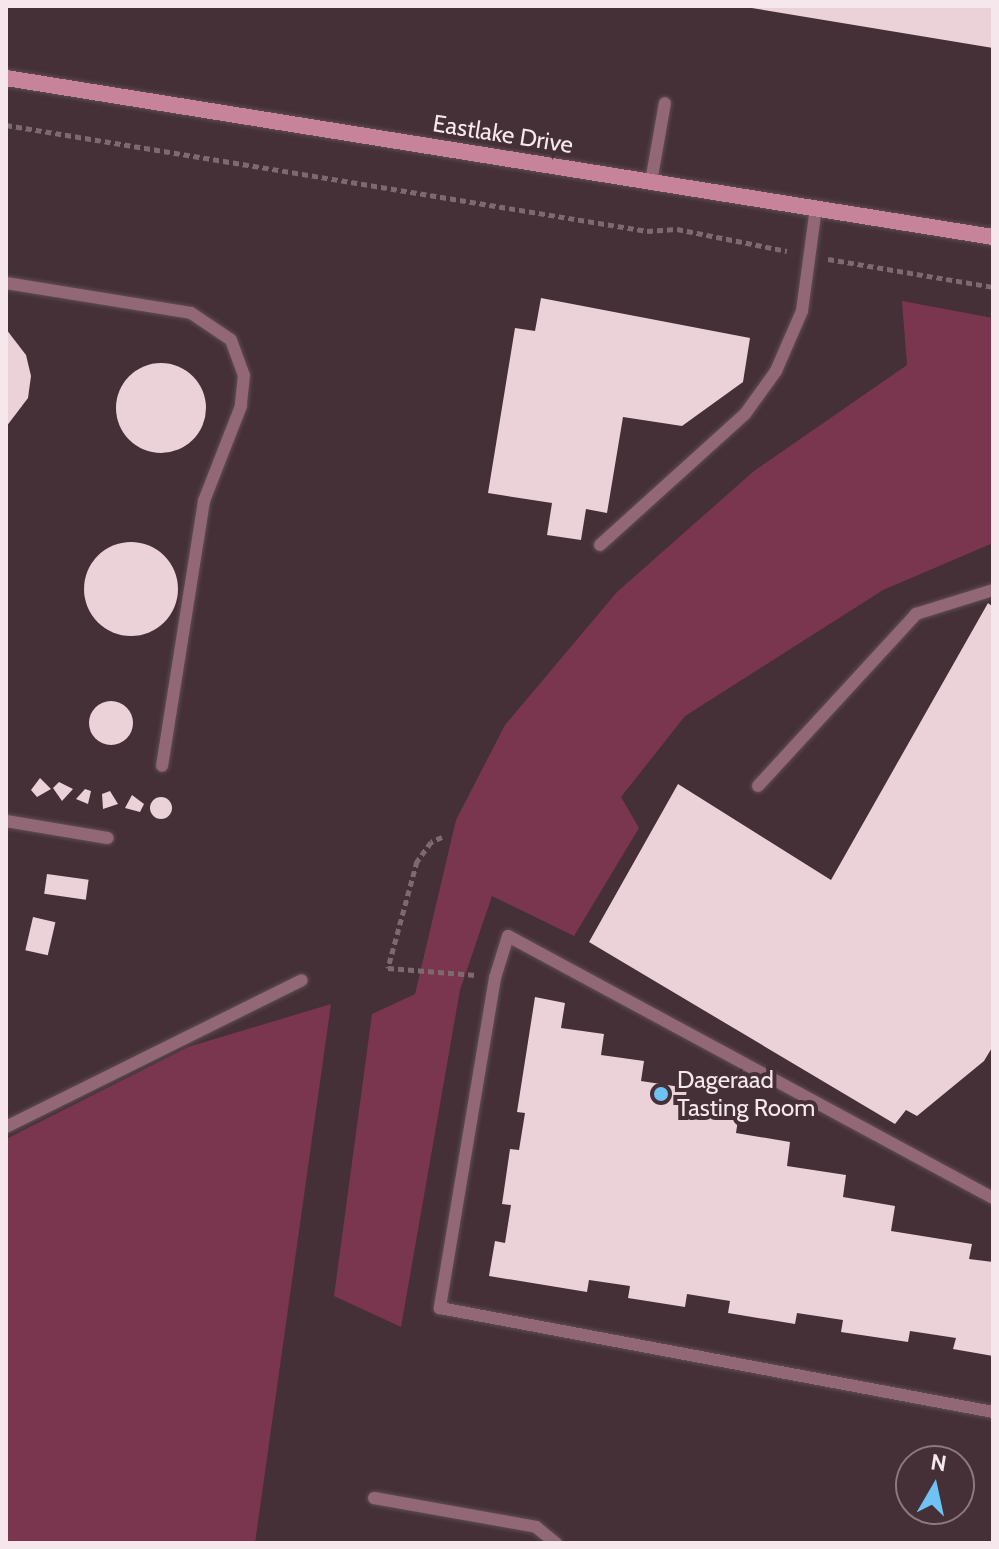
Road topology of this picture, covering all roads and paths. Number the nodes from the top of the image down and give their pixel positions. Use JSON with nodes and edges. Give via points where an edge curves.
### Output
{"nodes":[{"id":1,"x":6,"y":78,"type":"edge"},
{"id":2,"x":665,"y":103,"type":"dead end"},
{"id":3,"x":6,"y":125,"type":"edge"},
{"id":4,"x":651,"y":182,"type":"junction"},
{"id":5,"x":816,"y":208,"type":"junction"},
{"id":6,"x":993,"y":237,"type":"edge"},
{"id":7,"x":810,"y":256,"type":"junction"},
{"id":8,"x":6,"y":283,"type":"edge"},
{"id":9,"x":993,"y":287,"type":"edge"},
{"id":10,"x":600,"y":545,"type":"dead end"},
{"id":11,"x":993,"y":590,"type":"edge"},
{"id":12,"x":162,"y":766,"type":"dead end"},
{"id":13,"x":758,"y":786,"type":"dead end"},
{"id":14,"x":6,"y":821,"type":"edge"},
{"id":15,"x":442,"y":837,"type":"dead end"},
{"id":16,"x":108,"y":838,"type":"dead end"},
{"id":17,"x":495,"y":978,"type":"junction"},
{"id":18,"x":302,"y":980,"type":"dead end"},
{"id":19,"x":6,"y":1127,"type":"edge"},
{"id":20,"x":993,"y":1198,"type":"edge"},
{"id":21,"x":993,"y":1412,"type":"edge"},
{"id":22,"x":374,"y":1498,"type":"dead end"},
{"id":23,"x":556,"y":1543,"type":"edge"}],
"edges":[{"from":1,"to":4,"type":"street","name":"Eastlake Drive"},
{"from":2,"to":4,"type":"lane"},
{"from":3,"to":7,"type":"path","via":[[647,231],[677,229]]},
{"from":4,"to":5,"type":"street","name":"Eastlake Drive"},
{"from":5,"to":6,"type":"street","name":"Eastlake Drive"},
{"from":5,"to":7,"type":"lane"},
{"from":7,"to":9,"type":"path"},
{"from":7,"to":10,"type":"lane","via":[[802,311],[776,371],[745,414]]},
{"from":8,"to":12,"type":"lane","via":[[191,313],[231,340],[244,375],[241,406],[204,501]]},
{"from":11,"to":13,"type":"lane","via":[[916,614]]},
{"from":14,"to":16,"type":"lane"},
{"from":15,"to":17,"type":"path","via":[[431,842],[417,861],[388,968]]},
{"from":17,"to":20,"type":"lane","via":[[508,936]]},
{"from":17,"to":21,"type":"lane","via":[[440,1308]]},
{"from":18,"to":19,"type":"lane"},
{"from":22,"to":23,"type":"lane","via":[[536,1527]]}]}
